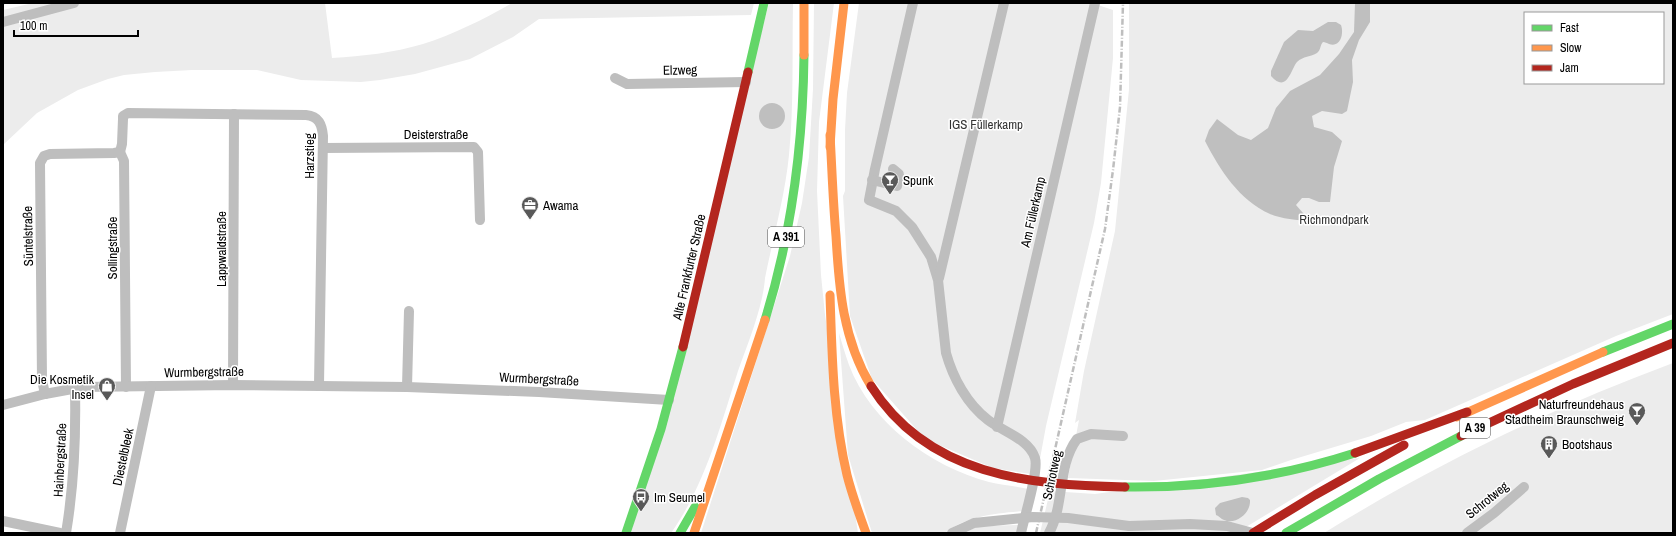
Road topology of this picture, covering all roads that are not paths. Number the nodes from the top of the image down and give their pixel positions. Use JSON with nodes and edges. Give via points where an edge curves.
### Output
{"nodes":[{"id":1,"x":74,"y":3,"type":"edge"},
{"id":2,"x":764,"y":3,"type":"edge"},
{"id":3,"x":804,"y":3,"type":"edge"},
{"id":4,"x":844,"y":3,"type":"edge"},
{"id":5,"x":913,"y":3,"type":"edge"},
{"id":6,"x":1004,"y":3,"type":"edge"},
{"id":7,"x":1095,"y":3,"type":"edge"},
{"id":8,"x":3,"y":22,"type":"edge"},
{"id":9,"x":615,"y":78,"type":"dead end"},
{"id":10,"x":746,"y":82,"type":"junction"},
{"id":11,"x":128,"y":113,"type":"joint"},
{"id":12,"x":234,"y":114,"type":"junction"},
{"id":13,"x":830,"y":136,"type":"junction"},
{"id":14,"x":323,"y":148,"type":"junction"},
{"id":15,"x":120,"y":152,"type":"junction"},
{"id":16,"x":893,"y":169,"type":"dead end"},
{"id":17,"x":872,"y":180,"type":"junction"},
{"id":18,"x":480,"y":220,"type":"dead end"},
{"id":19,"x":938,"y":280,"type":"junction"},
{"id":20,"x":409,"y":311,"type":"dead end"},
{"id":21,"x":1673,"y":324,"type":"edge"},
{"id":22,"x":1673,"y":342,"type":"edge"},
{"id":23,"x":233,"y":385,"type":"junction"},
{"id":24,"x":319,"y":385,"type":"junction"},
{"id":25,"x":151,"y":386,"type":"junction"},
{"id":26,"x":126,"y":387,"type":"junction"},
{"id":27,"x":407,"y":387,"type":"junction"},
{"id":28,"x":75,"y":389,"type":"junction"},
{"id":29,"x":46,"y":394,"type":"junction"},
{"id":30,"x":669,"y":400,"type":"junction"},
{"id":31,"x":3,"y":405,"type":"edge"},
{"id":32,"x":1467,"y":412,"type":"junction"},
{"id":33,"x":997,"y":427,"type":"junction"},
{"id":34,"x":1123,"y":436,"type":"dead end"},
{"id":35,"x":719,"y":462,"type":"junction"},
{"id":36,"x":1524,"y":487,"type":"dead end"},
{"id":37,"x":3,"y":521,"type":"edge"},
{"id":38,"x":1129,"y":530,"type":"edge"},
{"id":39,"x":60,"y":533,"type":"edge"},
{"id":40,"x":66,"y":533,"type":"edge"},
{"id":41,"x":120,"y":533,"type":"edge"},
{"id":42,"x":626,"y":533,"type":"edge"},
{"id":43,"x":680,"y":533,"type":"edge"},
{"id":44,"x":694,"y":533,"type":"edge"},
{"id":45,"x":866,"y":533,"type":"edge"},
{"id":46,"x":952,"y":533,"type":"edge"},
{"id":47,"x":1020,"y":533,"type":"edge"},
{"id":48,"x":1049,"y":533,"type":"edge"},
{"id":49,"x":1253,"y":533,"type":"edge"},
{"id":50,"x":1286,"y":533,"type":"edge"},
{"id":51,"x":1467,"y":533,"type":"edge"}],
"edges":[{"from":1,"to":8,"type":"street"},
{"from":2,"to":10,"type":"main road","name":"Alte Frankfurter Straße"},
{"from":3,"to":35,"type":"main road","number":"A 391","via":[[804,90],[793,203],[783,255],[762,331]]},
{"from":4,"to":13,"type":"main road"},
{"from":5,"to":17,"type":"street"},
{"from":6,"to":19,"type":"street"},
{"from":7,"to":33,"type":"street","name":"Am Füllerkamp"},
{"from":9,"to":10,"type":"street","name":"Elzweg","via":[[627,84]]},
{"from":10,"to":30,"type":"main road","name":"Alte Frankfurter Straße"},
{"from":11,"to":12,"type":"street","name":"Harzstieg"},
{"from":11,"to":15,"type":"street","name":"Sollingstraße","via":[[122,120]]},
{"from":12,"to":14,"type":"street","name":"Harzstieg","via":[[306,115],[315,118],[321,123]]},
{"from":12,"to":23,"type":"street","name":"Lappwaldstraße"},
{"from":13,"to":32,"type":"main road","via":[[834,215],[844,319],[857,362],[880,400],[895,418],[930,447],[950,458],[971,467],[1015,478],[1089,486],[1159,488],[1262,476],[1327,462]]},
{"from":13,"to":45,"type":"main road","via":[[830,282],[837,422],[844,466]]},
{"from":14,"to":18,"type":"street","name":"Deisterstraße","via":[[474,147],[478,152]]},
{"from":14,"to":24,"type":"street","name":"Harzstieg"},
{"from":15,"to":26,"type":"street","name":"Sollingstraße","via":[[124,161]]},
{"from":15,"to":29,"type":"street","name":"Süntelstraße","via":[[50,154],[44,156],[40,162],[42,380]]},
{"from":16,"to":17,"type":"street","via":[[899,174],[896,186]]},
{"from":17,"to":19,"type":"street","via":[[869,200],[896,211],[912,227],[931,257]]},
{"from":19,"to":33,"type":"street","via":[[949,365],[968,399]]},
{"from":20,"to":27,"type":"street"},
{"from":21,"to":32,"type":"main road","number":"A 39","via":[[1588,358]]},
{"from":22,"to":50,"type":"main road","number":"A 39","via":[[1586,377],[1476,428],[1355,492]]},
{"from":23,"to":24,"type":"street","name":"Wurmbergstraße"},
{"from":23,"to":25,"type":"street","name":"Wurmbergstraße"},
{"from":24,"to":27,"type":"street","name":"Wurmbergstraße"},
{"from":25,"to":26,"type":"street","name":"Wurmbergstraße"},
{"from":25,"to":41,"type":"street","name":"Diestelbleek"},
{"from":26,"to":28,"type":"street","name":"Wurmbergstraße"},
{"from":27,"to":30,"type":"street","name":"Wurmbergstraße"},
{"from":28,"to":29,"type":"street","name":"Wurmbergstraße"},
{"from":28,"to":40,"type":"street","name":"Hainbergstraße","via":[[74,472]]},
{"from":29,"to":31,"type":"street","name":"Wurmbergstraße"},
{"from":30,"to":42,"type":"main road","name":"Alte Frankfurter Straße"},
{"from":32,"to":49,"type":"main road","number":"A 39","via":[[1356,472]]},
{"from":33,"to":47,"type":"street","via":[[1019,440],[1035,458],[1035,470]]},
{"from":34,"to":48,"type":"street","name":"Schrotweg","via":[[1091,434],[1077,438],[1069,454],[1058,510]]},
{"from":35,"to":43,"type":"main road","number":"A 391"},
{"from":35,"to":44,"type":"main road"},
{"from":36,"to":51,"type":"street","name":"Schrotweg"},
{"from":37,"to":39,"type":"street"},
{"from":38,"to":46,"type":"street","name":"Schrotweg","via":[[1086,520],[1033,517],[974,523]]},
{"from":38,"to":49,"type":"street","name":"Schrotweg","via":[[1190,524],[1227,526]]}]}
